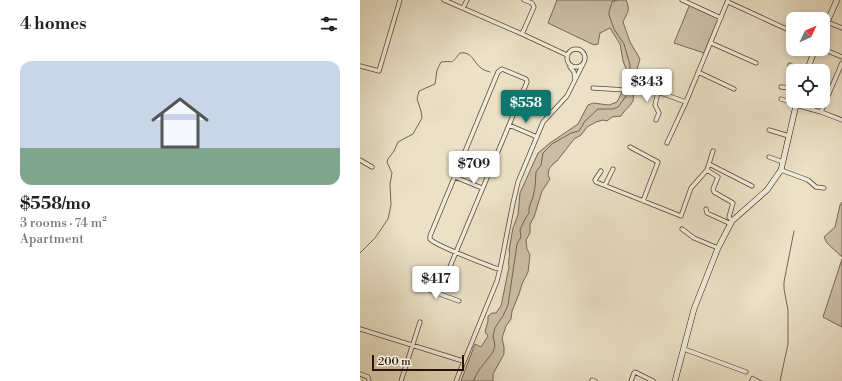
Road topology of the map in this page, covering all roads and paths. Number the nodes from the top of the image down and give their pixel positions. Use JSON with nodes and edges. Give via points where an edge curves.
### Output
{"nodes":[{"id":1,"x":400,"y":0,"type":"edge"},
{"id":2,"x":444,"y":0,"type":"edge"},
{"id":3,"x":467,"y":0,"type":"edge"},
{"id":4,"x":524,"y":0,"type":"edge"},
{"id":5,"x":682,"y":0,"type":"edge"},
{"id":6,"x":837,"y":0,"type":"edge"},
{"id":7,"x":728,"y":1,"type":"edge"},
{"id":8,"x":463,"y":8,"type":"junction"},
{"id":9,"x":830,"y":15,"type":"edge"},
{"id":10,"x":721,"y":18,"type":"junction"},
{"id":11,"x":830,"y":23,"type":"edge"},
{"id":12,"x":842,"y":28,"type":"edge"},
{"id":13,"x":786,"y":29,"type":"edge"},
{"id":14,"x":522,"y":34,"type":"junction"},
{"id":15,"x":711,"y":43,"type":"junction"},
{"id":16,"x":830,"y":51,"type":"edge"},
{"id":17,"x":567,"y":55,"type":"junction"},
{"id":18,"x":842,"y":57,"type":"edge"},
{"id":19,"x":584,"y":62,"type":"junction"},
{"id":20,"x":756,"y":63,"type":"dead end"},
{"id":21,"x":842,"y":63,"type":"edge"},
{"id":22,"x":569,"y":64,"type":"junction"},
{"id":23,"x":360,"y":66,"type":"edge"},
{"id":24,"x":698,"y":72,"type":"junction"},
{"id":25,"x":531,"y":77,"type":"dead end"},
{"id":26,"x":527,"y":80,"type":"junction"},
{"id":27,"x":575,"y":80,"type":"junction"},
{"id":28,"x":781,"y":87,"type":"dead end"},
{"id":29,"x":786,"y":87,"type":"edge"},
{"id":30,"x":594,"y":88,"type":"dead end"},
{"id":31,"x":734,"y":89,"type":"dead end"},
{"id":32,"x":658,"y":92,"type":"junction"},
{"id":33,"x":781,"y":99,"type":"dead end"},
{"id":34,"x":786,"y":100,"type":"edge"},
{"id":35,"x":686,"y":102,"type":"junction"},
{"id":36,"x":795,"y":108,"type":"edge"},
{"id":37,"x":810,"y":108,"type":"edge"},
{"id":38,"x":821,"y":112,"type":"junction"},
{"id":39,"x":656,"y":120,"type":"dead end"},
{"id":40,"x":842,"y":120,"type":"edge"},
{"id":41,"x":509,"y":125,"type":"junction"},
{"id":42,"x":769,"y":130,"type":"dead end"},
{"id":43,"x":538,"y":136,"type":"junction"},
{"id":44,"x":789,"y":136,"type":"junction"},
{"id":45,"x":667,"y":143,"type":"dead end"},
{"id":46,"x":630,"y":147,"type":"dead end"},
{"id":47,"x":713,"y":151,"type":"dead end"},
{"id":48,"x":769,"y":157,"type":"dead end"},
{"id":49,"x":360,"y":160,"type":"edge"},
{"id":50,"x":783,"y":162,"type":"junction"},
{"id":51,"x":709,"y":164,"type":"junction"},
{"id":52,"x":372,"y":167,"type":"dead end"},
{"id":53,"x":614,"y":169,"type":"dead end"},
{"id":54,"x":707,"y":170,"type":"junction"},
{"id":55,"x":781,"y":170,"type":"junction"},
{"id":56,"x":601,"y":171,"type":"dead end"},
{"id":57,"x":455,"y":177,"type":"junction"},
{"id":58,"x":605,"y":185,"type":"junction"},
{"id":59,"x":752,"y":186,"type":"dead end"},
{"id":60,"x":482,"y":188,"type":"junction"},
{"id":61,"x":824,"y":188,"type":"dead end"},
{"id":62,"x":643,"y":201,"type":"junction"},
{"id":63,"x":706,"y":209,"type":"dead end"},
{"id":64,"x":732,"y":222,"type":"junction"},
{"id":65,"x":682,"y":229,"type":"dead end"},
{"id":66,"x":718,"y":248,"type":"junction"},
{"id":67,"x":457,"y":251,"type":"junction"},
{"id":68,"x":500,"y":269,"type":"junction"},
{"id":69,"x":418,"y":286,"type":"dead end"},
{"id":70,"x":439,"y":293,"type":"junction"},
{"id":71,"x":459,"y":301,"type":"dead end"},
{"id":72,"x":420,"y":322,"type":"dead end"},
{"id":73,"x":360,"y":329,"type":"edge"},
{"id":74,"x":412,"y":346,"type":"junction"},
{"id":75,"x":684,"y":349,"type":"junction"},
{"id":76,"x":463,"y":361,"type":"junction"},
{"id":77,"x":746,"y":372,"type":"dead end"},
{"id":78,"x":360,"y":374,"type":"edge"},
{"id":79,"x":369,"y":381,"type":"edge"},
{"id":80,"x":401,"y":381,"type":"edge"},
{"id":81,"x":456,"y":381,"type":"edge"},
{"id":82,"x":631,"y":381,"type":"edge"},
{"id":83,"x":653,"y":381,"type":"edge"},
{"id":84,"x":675,"y":381,"type":"edge"}],
"edges":[{"from":1,"to":23,"type":"street","via":[[379,71]]},
{"from":2,"to":8,"type":"street"},
{"from":3,"to":8,"type":"street"},
{"from":4,"to":14,"type":"street","via":[[532,3],[534,7]]},
{"from":5,"to":10,"type":"street"},
{"from":6,"to":9,"type":"street"},
{"from":7,"to":10,"type":"street"},
{"from":7,"to":13,"type":"street"},
{"from":8,"to":14,"type":"street"},
{"from":10,"to":15,"type":"street"},
{"from":11,"to":12,"type":"street"},
{"from":14,"to":17,"type":"street"},
{"from":15,"to":20,"type":"street"},
{"from":15,"to":24,"type":"street"},
{"from":16,"to":18,"type":"street"},
{"from":17,"to":19,"type":"street","via":[[572,50],[580,50],[585,57]]},
{"from":17,"to":22,"type":"street"},
{"from":19,"to":22,"type":"street","via":[[577,67]]},
{"from":19,"to":27,"type":"street"},
{"from":21,"to":38,"type":"street"},
{"from":22,"to":27,"type":"street"},
{"from":24,"to":31,"type":"street"},
{"from":24,"to":35,"type":"street"},
{"from":25,"to":26,"type":"street"},
{"from":26,"to":41,"type":"street"},
{"from":26,"to":57,"type":"street","via":[[504,70],[498,72]]},
{"from":27,"to":43,"type":"street","via":[[567,96],[543,122]]},
{"from":28,"to":29,"type":"street"},
{"from":30,"to":32,"type":"street"},
{"from":32,"to":35,"type":"street"},
{"from":32,"to":39,"type":"street","via":[[655,102],[659,112]]},
{"from":33,"to":34,"type":"street"},
{"from":35,"to":45,"type":"street"},
{"from":36,"to":44,"type":"street"},
{"from":37,"to":38,"type":"street"},
{"from":38,"to":40,"type":"street"},
{"from":41,"to":43,"type":"street"},
{"from":41,"to":60,"type":"street"},
{"from":42,"to":44,"type":"street"},
{"from":43,"to":68,"type":"street","via":[[512,203]]},
{"from":44,"to":50,"type":"street"},
{"from":46,"to":62,"type":"street","via":[[658,162]]},
{"from":47,"to":51,"type":"street"},
{"from":48,"to":50,"type":"street"},
{"from":49,"to":52,"type":"street"},
{"from":50,"to":55,"type":"street"},
{"from":51,"to":54,"type":"street"},
{"from":51,"to":59,"type":"street"},
{"from":53,"to":58,"type":"street"},
{"from":54,"to":62,"type":"street","via":[[692,188],[681,216]]},
{"from":54,"to":64,"type":"street","via":[[718,177],[714,192],[734,203],[728,217]]},
{"from":55,"to":61,"type":"street","via":[[808,180],[816,187]]},
{"from":55,"to":64,"type":"street","via":[[767,190]]},
{"from":56,"to":58,"type":"street","via":[[595,181]]},
{"from":57,"to":60,"type":"street"},
{"from":57,"to":67,"type":"street","via":[[430,239],[434,243]]},
{"from":58,"to":62,"type":"street"},
{"from":60,"to":67,"type":"street"},
{"from":63,"to":64,"type":"street","via":[[707,212]]},
{"from":64,"to":66,"type":"street"},
{"from":65,"to":66,"type":"street","via":[[694,238]]},
{"from":66,"to":75,"type":"street","via":[[694,309]]},
{"from":67,"to":68,"type":"street"},
{"from":67,"to":70,"type":"street"},
{"from":68,"to":76,"type":"street","via":[[493,292]]},
{"from":69,"to":70,"type":"street"},
{"from":70,"to":71,"type":"street"},
{"from":72,"to":74,"type":"street"},
{"from":73,"to":74,"type":"street"},
{"from":74,"to":76,"type":"street"},
{"from":74,"to":80,"type":"street"},
{"from":75,"to":77,"type":"street"},
{"from":75,"to":84,"type":"street"},
{"from":76,"to":81,"type":"street"},
{"from":78,"to":79,"type":"street","via":[[368,377]]},
{"from":82,"to":83,"type":"street","via":[[636,372]]}]}
